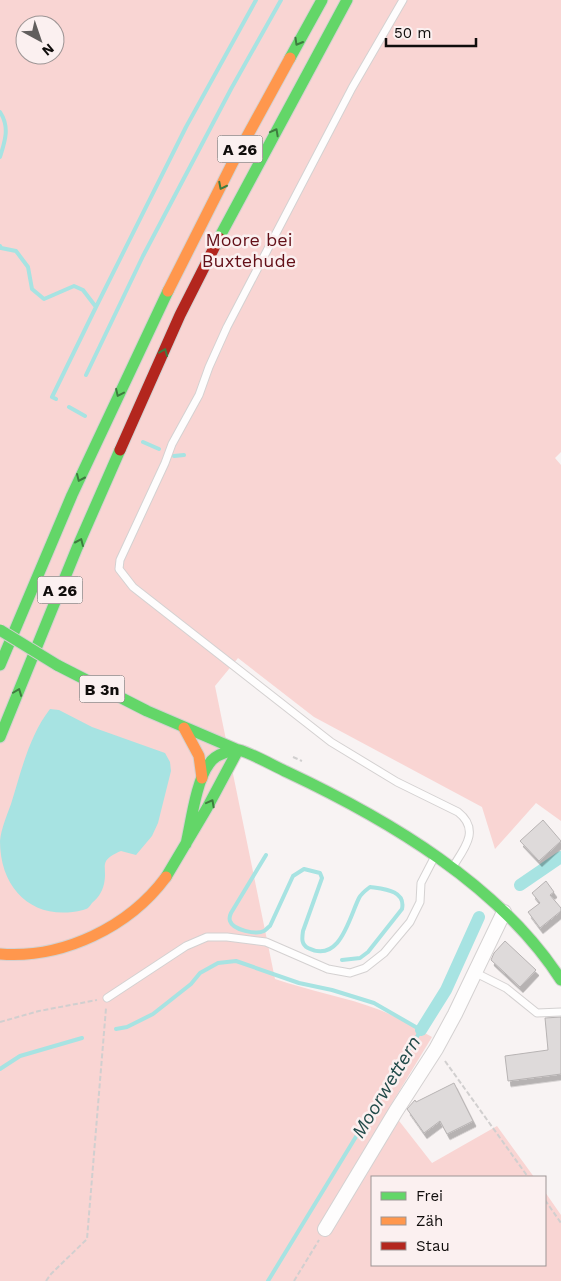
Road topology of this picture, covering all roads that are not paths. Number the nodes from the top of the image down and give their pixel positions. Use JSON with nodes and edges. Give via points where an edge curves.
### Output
{"nodes":[{"id":1,"x":322,"y":0,"type":"edge"},
{"id":2,"x":347,"y":0,"type":"edge"},
{"id":3,"x":403,"y":0,"type":"edge"},
{"id":4,"x":162,"y":301,"type":"junction"},
{"id":5,"x":112,"y":384,"type":"dead end"},
{"id":6,"x":95,"y":428,"type":"junction"},
{"id":7,"x":55,"y":506,"type":"dead end"},
{"id":8,"x":18,"y":593,"type":"dead end"},
{"id":9,"x":0,"y":630,"type":"edge"},
{"id":10,"x":0,"y":636,"type":"edge"},
{"id":11,"x":0,"y":665,"type":"edge"},
{"id":12,"x":184,"y":728,"type":"junction"},
{"id":13,"x":0,"y":737,"type":"edge"},
{"id":14,"x":238,"y":750,"type":"junction"},
{"id":15,"x":202,"y":778,"type":"junction"},
{"id":16,"x":186,"y":844,"type":"junction"},
{"id":17,"x":435,"y":856,"type":"junction"},
{"id":18,"x":451,"y":868,"type":"junction"},
{"id":19,"x":504,"y":912,"type":"junction"},
{"id":20,"x":0,"y":954,"type":"edge"},
{"id":21,"x":474,"y":972,"type":"junction"},
{"id":22,"x":561,"y":980,"type":"edge"},
{"id":23,"x":106,"y":998,"type":"road end"},
{"id":24,"x":561,"y":1012,"type":"edge"},
{"id":25,"x":325,"y":1229,"type":"road end"}],
"edges":[{"from":1,"to":4,"type":"main road","number":"A 26","one_way":true,"via":[[248,133]]},
{"from":13,"to":2,"type":"main road","number":"A 26","one_way":true,"via":[[66,574],[180,315]]},
{"from":3,"to":18,"type":"lane","via":[[352,88],[227,327],[200,395],[172,444],[120,560],[119,569],[133,587],[331,742],[397,782],[465,817],[470,830],[468,840]]},
{"from":4,"to":5,"type":"main road","number":"A 26"},
{"from":4,"to":6,"type":"main road","number":"A 26","one_way":true,"via":[[107,418]]},
{"from":6,"to":7,"type":"main road"},
{"from":6,"to":11,"type":"main road","number":"A 26","one_way":true,"via":[[62,518]]},
{"from":8,"to":10,"type":"main road"},
{"from":9,"to":12,"type":"main road","number":"B 3n","bridge":true,"via":[[57,666]]},
{"from":12,"to":14,"type":"main road"},
{"from":12,"to":15,"type":"main road","via":[[198,756]]},
{"from":14,"to":15,"type":"main road","via":[[212,760]]},
{"from":16,"to":14,"type":"main road","one_way":true,"via":[[208,810]]},
{"from":14,"to":17,"type":"main road","via":[[386,822]]},
{"from":15,"to":16,"type":"main road"},
{"from":16,"to":20,"type":"main road","via":[[160,886],[110,929],[38,953],[20,956]]},
{"from":17,"to":18,"type":"main road"},
{"from":17,"to":23,"type":"lane","via":[[421,883],[420,902],[410,922],[384,954],[365,968],[350,973],[328,969],[266,942],[206,936]]},
{"from":18,"to":19,"type":"main road"},
{"from":19,"to":21,"type":"street"},
{"from":19,"to":22,"type":"main road"},
{"from":21,"to":24,"type":"lane","via":[[506,988],[537,1013]]},
{"from":21,"to":25,"type":"street","via":[[436,1049]]}]}
